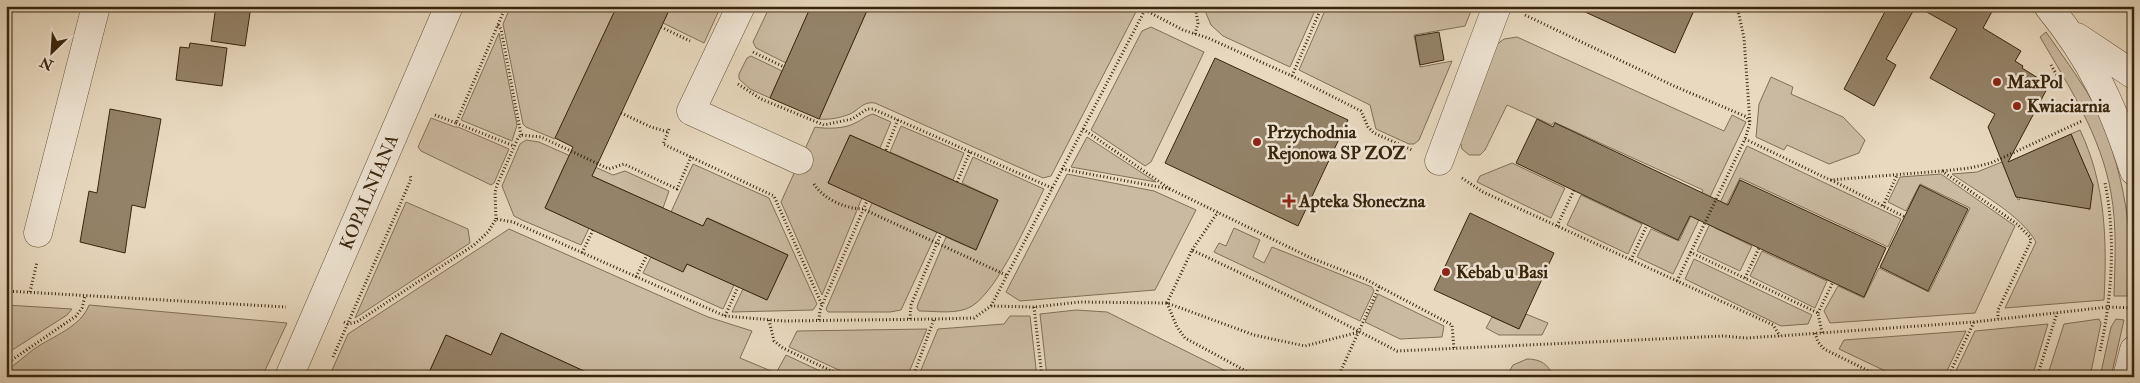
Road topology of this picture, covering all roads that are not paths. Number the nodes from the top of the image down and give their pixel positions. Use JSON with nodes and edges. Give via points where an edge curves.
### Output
{"nodes":[{"id":1,"x":96,"y":6,"type":"edge"},
{"id":2,"x":449,"y":6,"type":"edge"},
{"id":3,"x":740,"y":6,"type":"edge"},
{"id":4,"x":1497,"y":6,"type":"edge"},
{"id":5,"x":2048,"y":6,"type":"edge"},
{"id":6,"x":2070,"y":32,"type":"junction"},
{"id":7,"x":2134,"y":75,"type":"edge"},
{"id":8,"x":799,"y":160,"type":"road end"},
{"id":9,"x":1440,"y":161,"type":"road end"},
{"id":10,"x":2134,"y":172,"type":"edge"},
{"id":11,"x":38,"y":233,"type":"dead end"},
{"id":12,"x":2134,"y":350,"type":"edge"},
{"id":13,"x":289,"y":377,"type":"edge"},
{"id":14,"x":2127,"y":377,"type":"edge"}],
"edges":[{"from":1,"to":11,"type":"street"},
{"from":2,"to":13,"type":"street","name":"KOPALNIANA"},
{"from":3,"to":8,"type":"street","via":[[691,111]]},
{"from":4,"to":9,"type":"street"},
{"from":5,"to":6,"type":"street"},
{"from":6,"to":7,"type":"street"},
{"from":6,"to":10,"type":"street","via":[[2101,84]]},
{"from":12,"to":14,"type":"street"}]}
